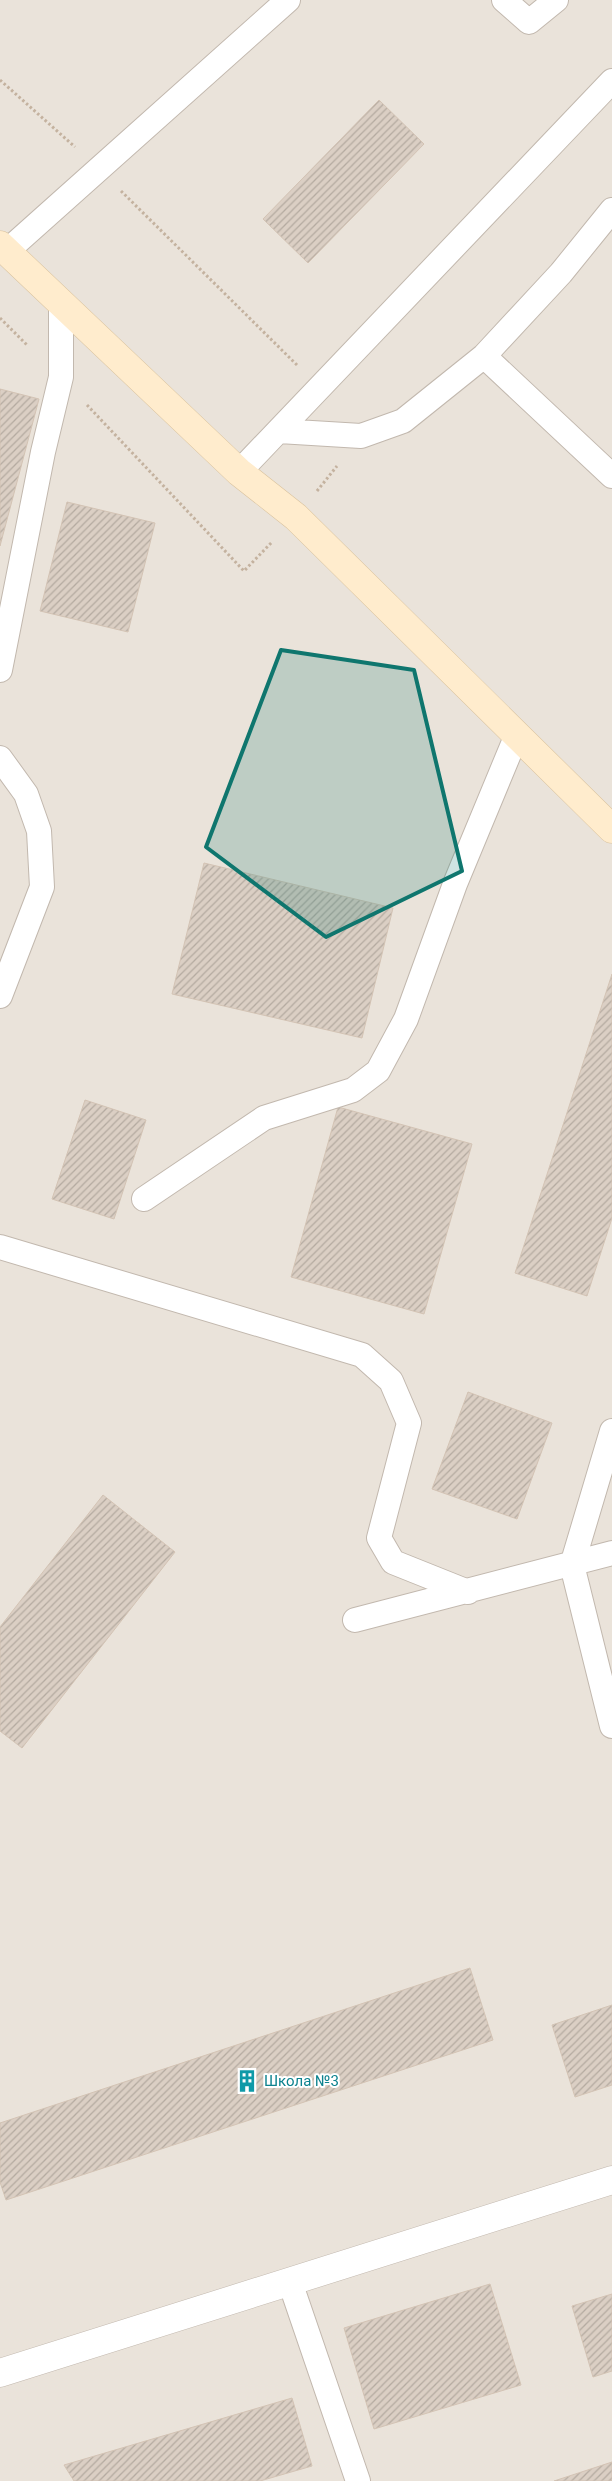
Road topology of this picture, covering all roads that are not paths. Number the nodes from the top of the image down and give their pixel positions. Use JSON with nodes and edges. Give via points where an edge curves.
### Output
{"nodes":[{"id":1,"x":288,"y":0,"type":"edge"},
{"id":2,"x":504,"y":0,"type":"edge"},
{"id":3,"x":556,"y":0,"type":"edge"},
{"id":4,"x":612,"y":81,"type":"edge"},
{"id":5,"x":612,"y":210,"type":"edge"},
{"id":6,"x":3,"y":248,"type":"edge"},
{"id":7,"x":61,"y":304,"type":"junction"},
{"id":8,"x":484,"y":356,"type":"junction"},
{"id":9,"x":279,"y":431,"type":"junction"},
{"id":10,"x":239,"y":472,"type":"junction"},
{"id":11,"x":612,"y":476,"type":"edge"},
{"id":12,"x":0,"y":670,"type":"edge"},
{"id":13,"x":516,"y":737,"type":"junction"},
{"id":14,"x":0,"y":758,"type":"edge"},
{"id":15,"x":612,"y":829,"type":"edge"},
{"id":16,"x":0,"y":996,"type":"edge"},
{"id":17,"x":144,"y":1199,"type":"dead end"},
{"id":18,"x":0,"y":1248,"type":"edge"},
{"id":19,"x":612,"y":1431,"type":"edge"},
{"id":20,"x":612,"y":1553,"type":"edge"},
{"id":21,"x":572,"y":1565,"type":"junction"},
{"id":22,"x":468,"y":1592,"type":"junction"},
{"id":23,"x":355,"y":1620,"type":"dead end"},
{"id":24,"x":612,"y":1726,"type":"edge"},
{"id":25,"x":612,"y":2180,"type":"edge"},
{"id":26,"x":290,"y":2282,"type":"junction"},
{"id":27,"x":1,"y":2367,"type":"edge"},
{"id":28,"x":358,"y":2481,"type":"edge"}],
"edges":[{"from":1,"to":6,"type":"lane","via":[[99,169]]},
{"from":2,"to":3,"type":"lane","via":[[530,22]]},
{"from":4,"to":9,"type":"lane"},
{"from":5,"to":8,"type":"lane","via":[[561,273]]},
{"from":6,"to":7,"type":"street"},
{"from":7,"to":10,"type":"street"},
{"from":7,"to":12,"type":"lane","via":[[61,377]]},
{"from":8,"to":9,"type":"lane","via":[[403,421],[361,436]]},
{"from":8,"to":11,"type":"lane"},
{"from":9,"to":10,"type":"lane"},
{"from":10,"to":13,"type":"street","via":[[296,517]]},
{"from":13,"to":15,"type":"street"},
{"from":13,"to":17,"type":"lane","via":[[455,884],[406,1019],[378,1071],[353,1090],[264,1118]]},
{"from":14,"to":16,"type":"lane","via":[[26,794],[38,831],[42,887]]},
{"from":18,"to":22,"type":"lane","via":[[362,1355],[391,1381],[409,1423],[379,1538],[393,1562]]},
{"from":19,"to":21,"type":"lane"},
{"from":20,"to":21,"type":"lane"},
{"from":21,"to":22,"type":"lane"},
{"from":21,"to":24,"type":"lane"},
{"from":22,"to":23,"type":"lane"},
{"from":25,"to":26,"type":"street"},
{"from":26,"to":27,"type":"street"},
{"from":26,"to":28,"type":"lane"}]}
